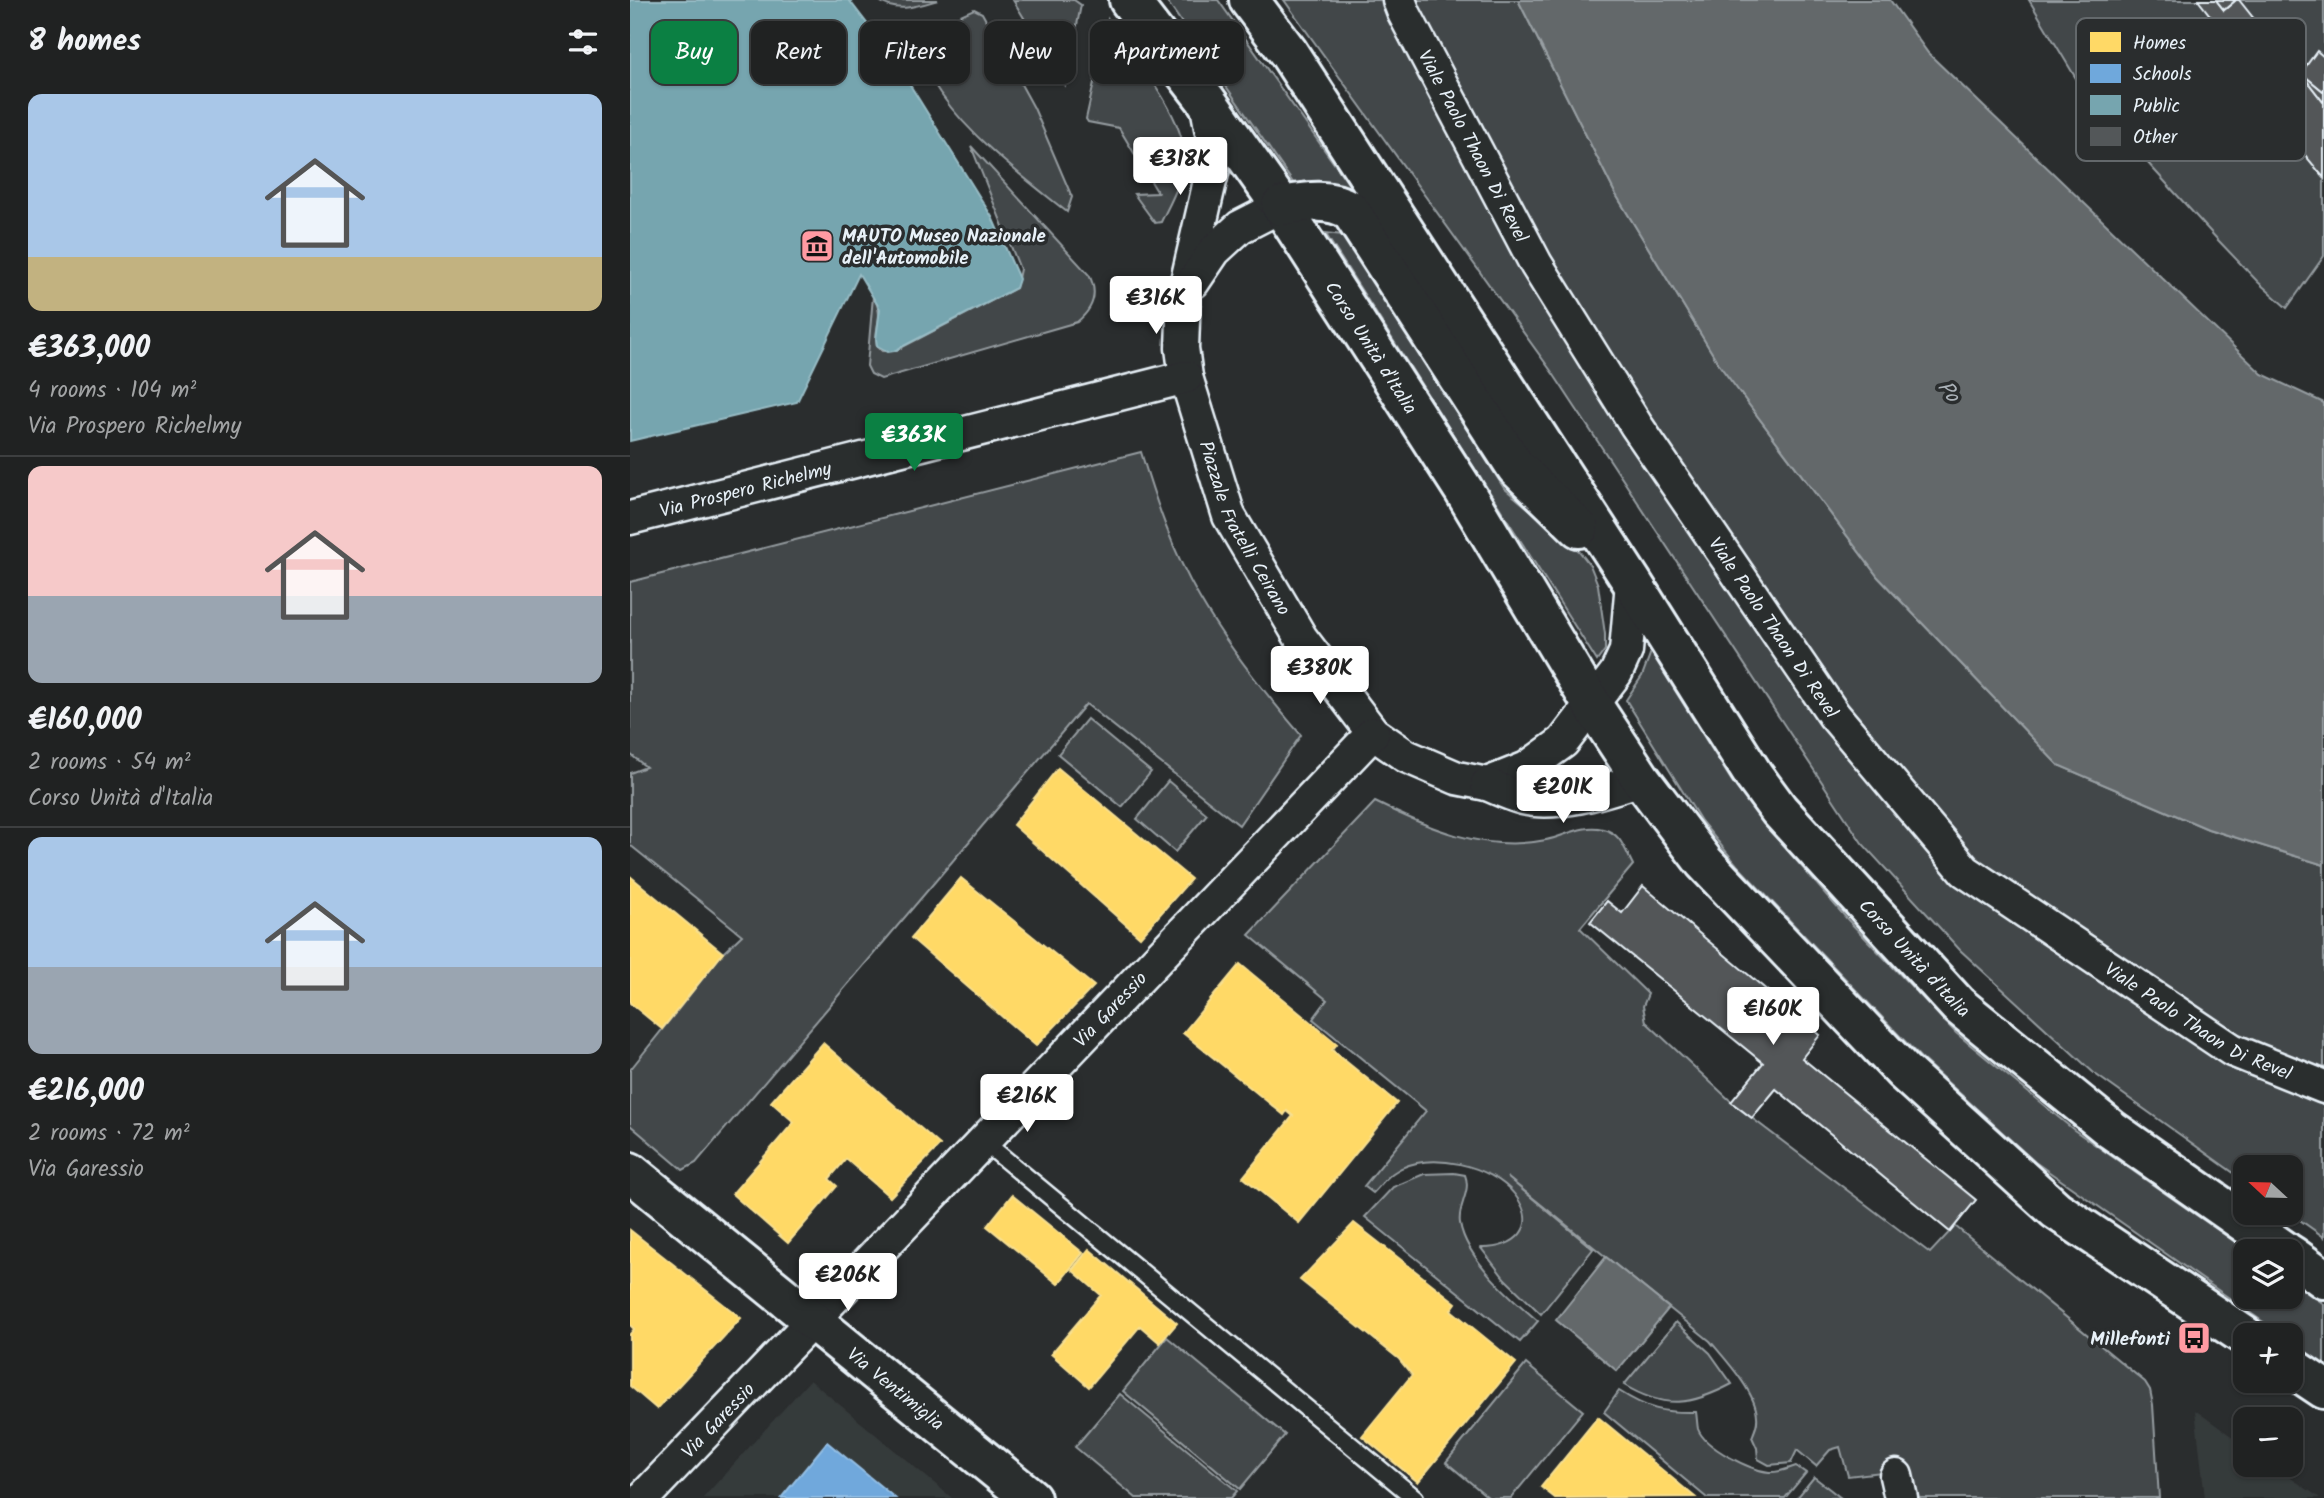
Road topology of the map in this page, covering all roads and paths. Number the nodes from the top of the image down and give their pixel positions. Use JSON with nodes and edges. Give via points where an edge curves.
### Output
{"nodes":[{"id":1,"x":1129,"y":0,"type":"edge"},
{"id":2,"x":1249,"y":0,"type":"edge"},
{"id":3,"x":1399,"y":0,"type":"edge"},
{"id":4,"x":1206,"y":100,"type":"junction"},
{"id":5,"x":1280,"y":206,"type":"junction"},
{"id":6,"x":1184,"y":294,"type":"junction"},
{"id":7,"x":1186,"y":377,"type":"junction"},
{"id":8,"x":630,"y":518,"type":"edge"},
{"id":9,"x":1632,"y":582,"type":"junction"},
{"id":10,"x":1593,"y":706,"type":"junction"},
{"id":11,"x":1373,"y":733,"type":"junction"},
{"id":12,"x":1641,"y":779,"type":"junction"},
{"id":13,"x":1487,"y":784,"type":"junction"},
{"id":14,"x":2324,"y":1087,"type":"edge"},
{"id":15,"x":983,"y":1141,"type":"junction"},
{"id":16,"x":630,"y":1172,"type":"edge"},
{"id":17,"x":2268,"y":1239,"type":"edge"},
{"id":18,"x":2303,"y":1264,"type":"edge"},
{"id":19,"x":2324,"y":1279,"type":"edge"},
{"id":20,"x":810,"y":1320,"type":"junction"},
{"id":21,"x":2233,"y":1328,"type":"edge"},
{"id":22,"x":2303,"y":1375,"type":"edge"},
{"id":23,"x":2324,"y":1389,"type":"edge"},
{"id":24,"x":643,"y":1498,"type":"edge"},
{"id":25,"x":1031,"y":1498,"type":"edge"},
{"id":26,"x":1415,"y":1498,"type":"edge"}],
"edges":[{"from":1,"to":4,"type":"main road","name":"Corso Unità d'Italia"},
{"from":2,"to":9,"type":"main road","name":"Corso Unità d'Italia","via":[[1288,52]]},
{"from":3,"to":14,"type":"street","name":"Viale Paolo Thaon Di Revel","via":[[1536,264],[1636,425],[1834,715],[1965,871],[2232,1050]]},
{"from":4,"to":5,"type":"main road","name":"Corso Unità d'Italia"},
{"from":4,"to":6,"type":"street","name":"Piazzale Fratelli Ceirano","via":[[1213,168]]},
{"from":5,"to":6,"type":"street","via":[[1240,227],[1214,251]]},
{"from":5,"to":9,"type":"main road","via":[[1320,200],[1350,210],[1516,467]]},
{"from":5,"to":10,"type":"main road","name":"Corso Unità d'Italia","via":[[1463,489]]},
{"from":6,"to":7,"type":"street","name":"Piazzale Fratelli Ceirano"},
{"from":7,"to":8,"type":"street","name":"Via Prospero Richelmy"},
{"from":7,"to":11,"type":"street","name":"Piazzale Fratelli Ceirano","via":[[1229,516],[1301,638]]},
{"from":9,"to":10,"type":"street","via":[[1626,651]]},
{"from":9,"to":17,"type":"main road","name":"Corso Unità d'Italia","via":[[1779,810],[1958,1005],[2112,1130]]},
{"from":10,"to":12,"type":"main road","name":"Corso Unità d'Italia"},
{"from":10,"to":13,"type":"street","via":[[1563,742],[1527,768]]},
{"from":11,"to":13,"type":"street","name":"Piazzale Fratelli Ceirano","via":[[1406,756],[1457,778]]},
{"from":11,"to":15,"type":"street","name":"Via Garessio"},
{"from":12,"to":13,"type":"street","name":"Piazzale Fratelli Ceirano","via":[[1549,801],[1523,798]]},
{"from":12,"to":21,"type":"main road","name":"Corso Unità d'Italia","via":[[1704,862],[1904,1072],[2056,1210]]},
{"from":15,"to":20,"type":"street","name":"Via Garessio"},
{"from":15,"to":26,"type":"lane"},
{"from":16,"to":20,"type":"main road","name":"Via Ventimiglia"},
{"from":18,"to":19,"type":"main road"},
{"from":20,"to":24,"type":"street","name":"Via Garessio"},
{"from":20,"to":25,"type":"main road","name":"Via Ventimiglia"},
{"from":22,"to":23,"type":"main road"}]}
